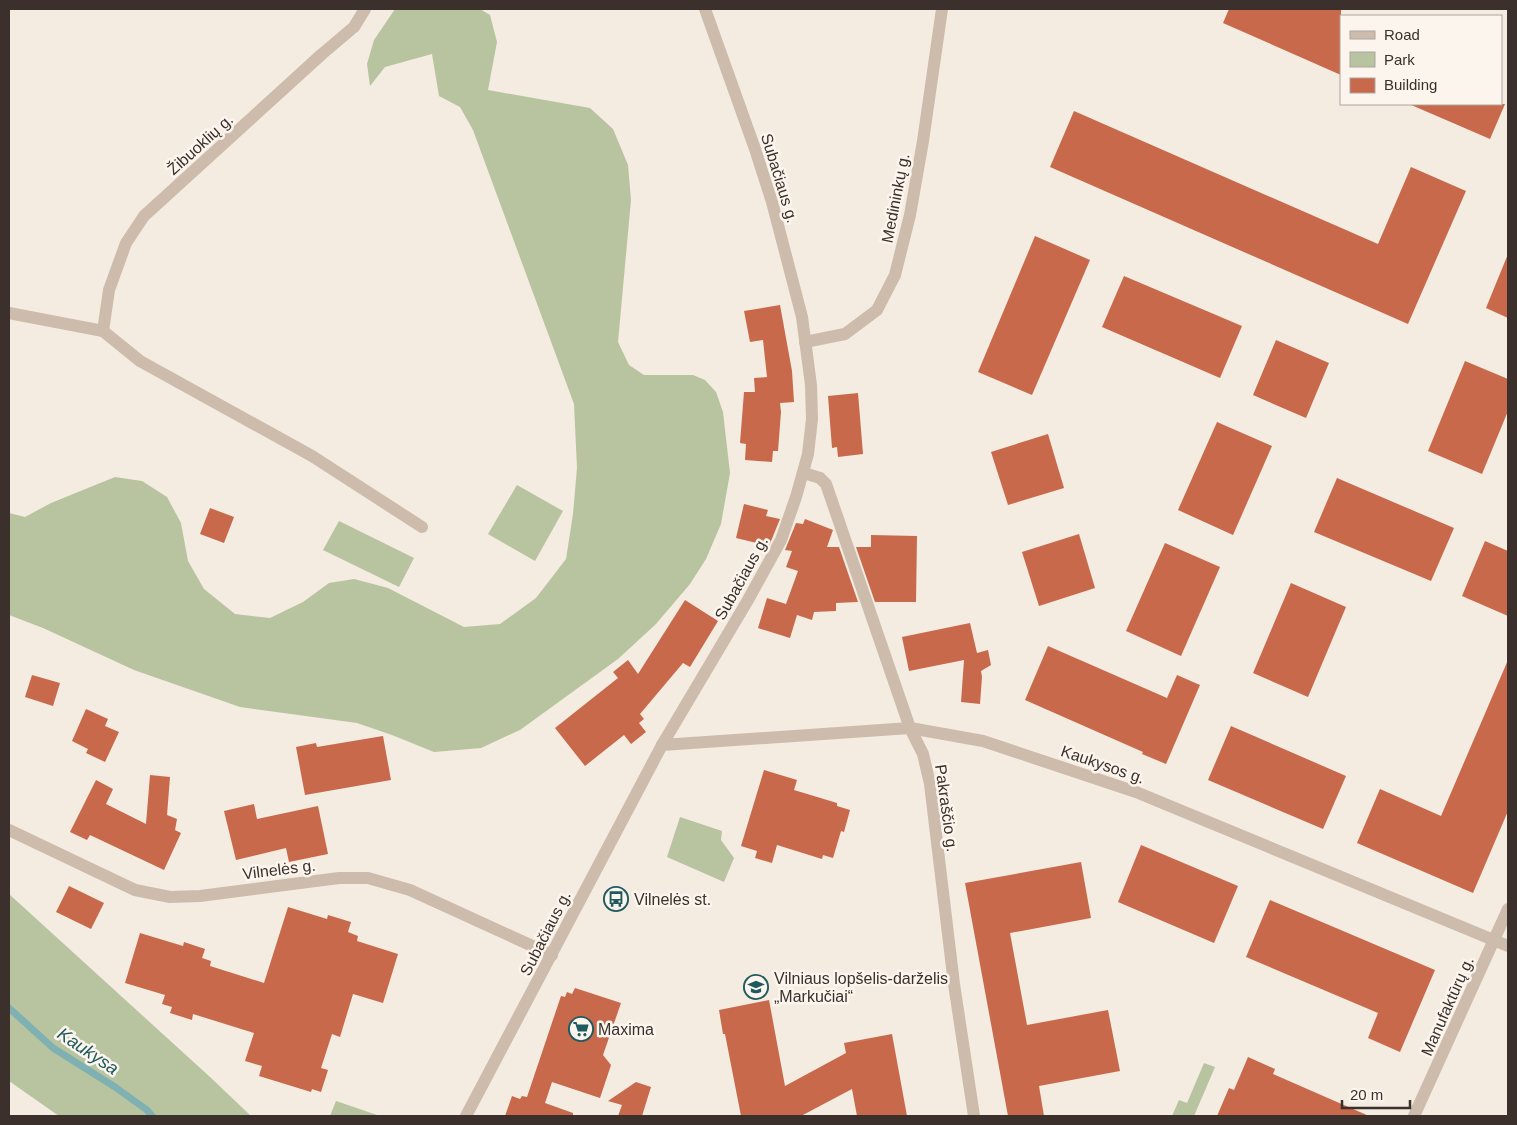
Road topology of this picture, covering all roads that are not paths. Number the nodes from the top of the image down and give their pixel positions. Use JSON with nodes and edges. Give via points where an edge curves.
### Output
{"nodes":[{"id":1,"x":365,"y":9,"type":"edge"},
{"id":2,"x":705,"y":9,"type":"edge"},
{"id":3,"x":942,"y":9,"type":"edge"},
{"id":4,"x":9,"y":313,"type":"edge"},
{"id":5,"x":103,"y":331,"type":"junction"},
{"id":6,"x":805,"y":342,"type":"junction"},
{"id":7,"x":804,"y":473,"type":"junction"},
{"id":8,"x":422,"y":527,"type":"dead end"},
{"id":9,"x":910,"y":728,"type":"junction"},
{"id":10,"x":662,"y":746,"type":"junction"},
{"id":11,"x":9,"y":830,"type":"edge"},
{"id":12,"x":1508,"y":910,"type":"edge"},
{"id":13,"x":1495,"y":941,"type":"junction"},
{"id":14,"x":1508,"y":946,"type":"edge"},
{"id":15,"x":552,"y":955,"type":"junction"},
{"id":16,"x":466,"y":1116,"type":"edge"},
{"id":17,"x":974,"y":1116,"type":"edge"},
{"id":18,"x":1414,"y":1116,"type":"edge"}],
"edges":[{"from":1,"to":5,"type":"street","name":"Žibuoklių g.","via":[[354,28],[144,216],[126,243],[109,290]]},
{"from":2,"to":6,"type":"street","name":"Subačiaus g.","via":[[772,202],[802,318]]},
{"from":3,"to":6,"type":"street","name":"Medininkų g.","via":[[922,150],[895,275],[877,310],[845,334]]},
{"from":4,"to":5,"type":"street"},
{"from":5,"to":8,"type":"street","via":[[140,361],[312,456]]},
{"from":6,"to":7,"type":"street","name":"Subačiaus g.","via":[[812,419]]},
{"from":7,"to":9,"type":"street","name":"Pakraščio g.","via":[[820,478],[826,484]]},
{"from":7,"to":10,"type":"street","name":"Subačiaus g.","via":[[781,540]]},
{"from":9,"to":10,"type":"street","name":"Kaukysos g."},
{"from":9,"to":13,"type":"street","name":"Kaukysos g.","via":[[983,741],[1136,792]]},
{"from":9,"to":17,"type":"street","name":"Pakraščio g.","via":[[923,754],[930,784]]},
{"from":10,"to":15,"type":"street","name":"Subačiaus g."},
{"from":11,"to":15,"type":"street","name":"Vilnelės g.","via":[[136,890],[170,897],[339,878],[368,878],[410,890]]},
{"from":12,"to":13,"type":"street","name":"Manufaktūrų g."},
{"from":13,"to":14,"type":"street","name":"Kaukysos g."},
{"from":13,"to":18,"type":"street","name":"Manufaktūrų g."},
{"from":15,"to":16,"type":"street","name":"Subačiaus g."}]}
